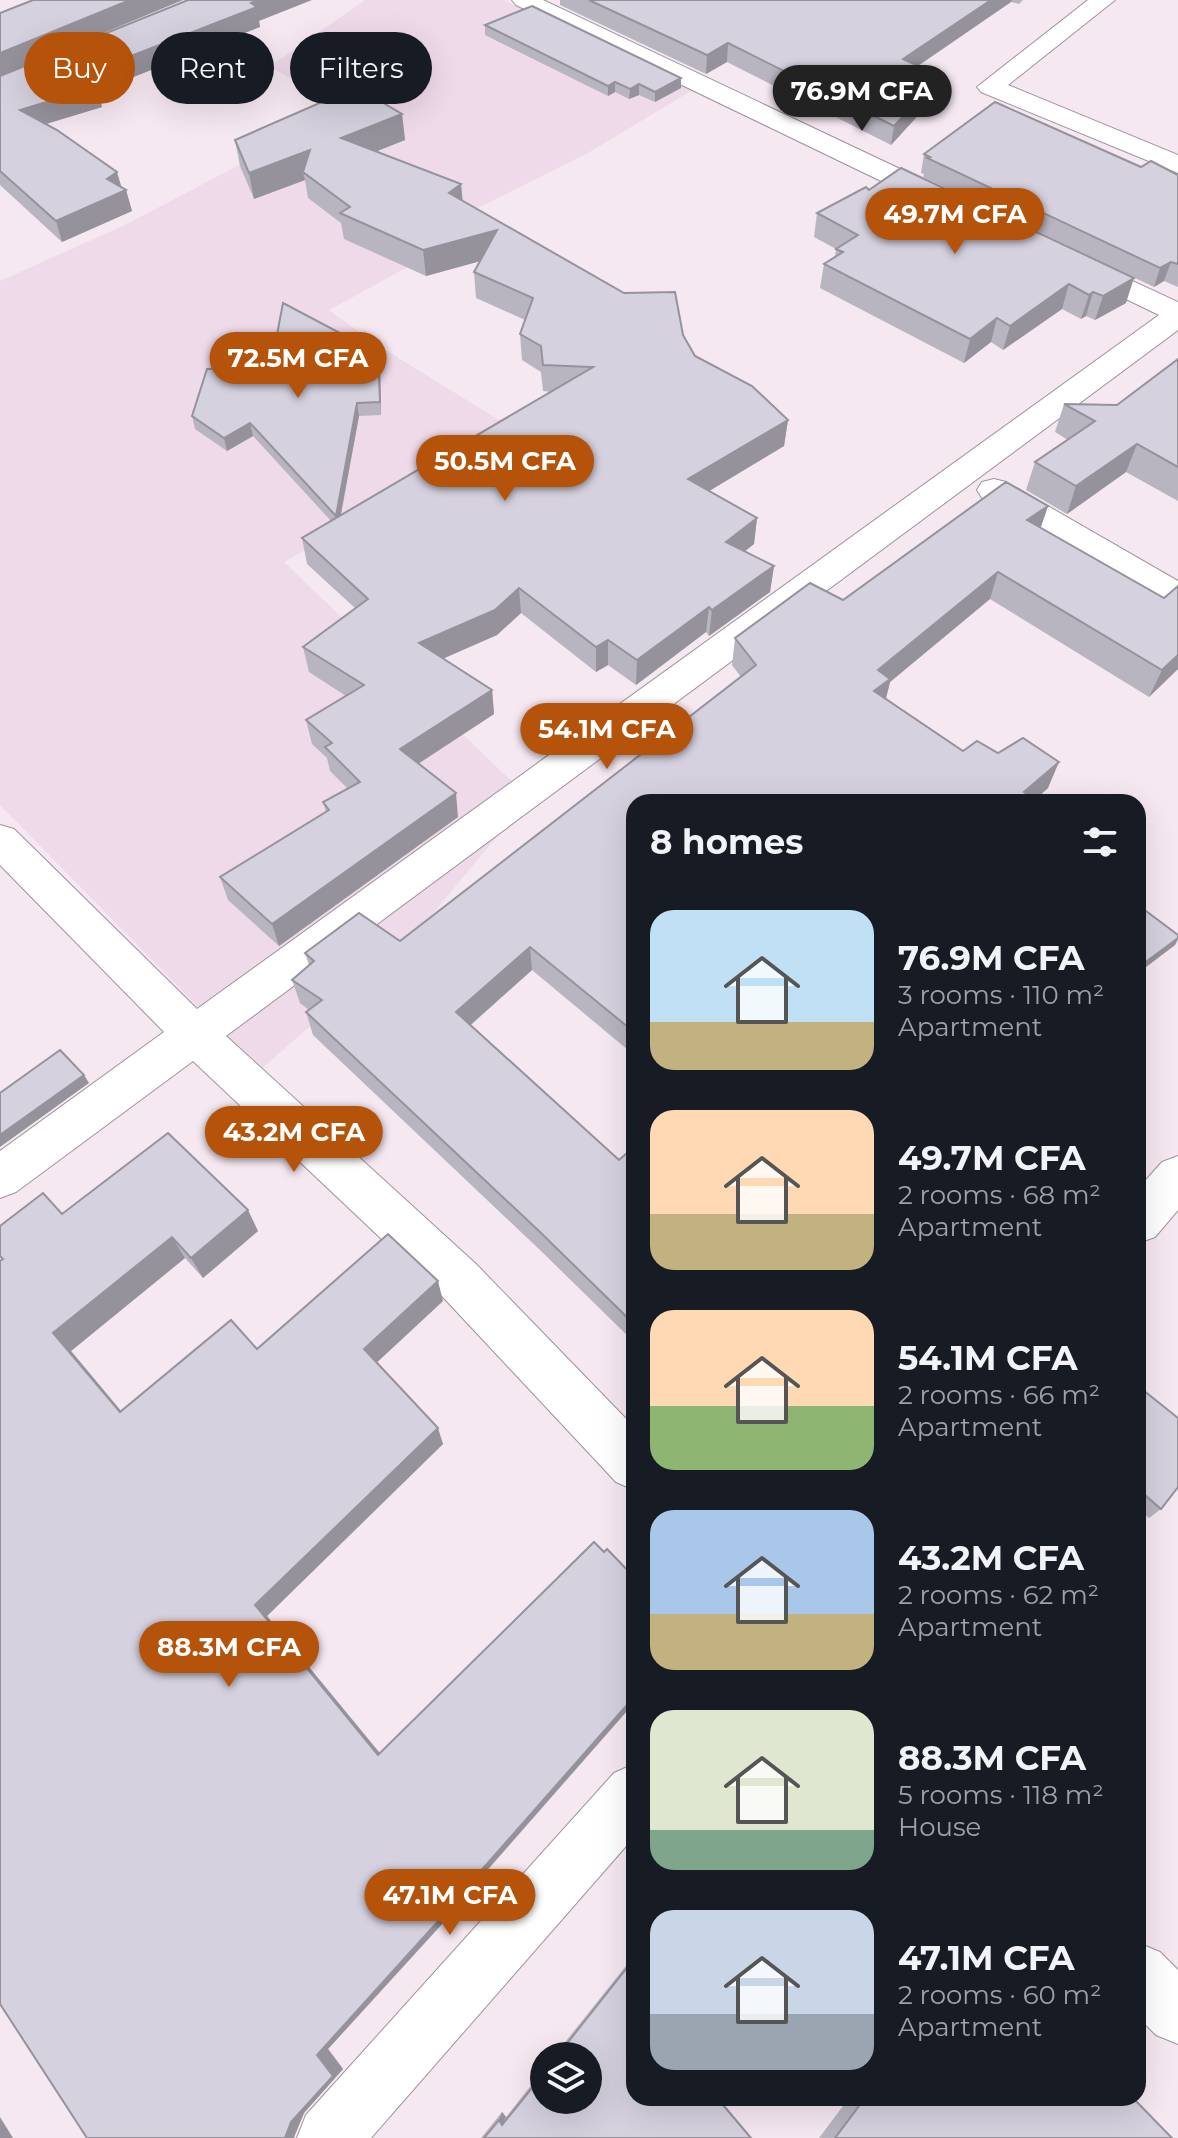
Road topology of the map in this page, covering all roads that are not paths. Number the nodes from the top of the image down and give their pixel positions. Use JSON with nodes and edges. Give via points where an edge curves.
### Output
{"nodes":[{"id":1,"x":524,"y":0,"type":"edge"},
{"id":2,"x":1103,"y":0,"type":"edge"},
{"id":3,"x":1178,"y":165,"type":"edge"},
{"id":4,"x":965,"y":211,"type":"edge"},
{"id":5,"x":1050,"y":251,"type":"edge"},
{"id":6,"x":1178,"y":314,"type":"edge"},
{"id":7,"x":964,"y":472,"type":"junction"},
{"id":8,"x":1178,"y":597,"type":"edge"},
{"id":9,"x":0,"y":840,"type":"edge"},
{"id":10,"x":195,"y":1035,"type":"junction"},
{"id":11,"x":0,"y":1177,"type":"edge"},
{"id":12,"x":1178,"y":1177,"type":"edge"},
{"id":13,"x":1146,"y":1213,"type":"edge"},
{"id":14,"x":626,"y":1456,"type":"edge"},
{"id":15,"x":626,"y":1802,"type":"edge"},
{"id":16,"x":1146,"y":1982,"type":"edge"},
{"id":17,"x":1178,"y":2013,"type":"edge"},
{"id":18,"x":329,"y":2138,"type":"edge"}],
"edges":[{"from":1,"to":4,"type":"street"},
{"from":2,"to":3,"type":"street","via":[[990,87]]},
{"from":5,"to":6,"type":"street"},
{"from":6,"to":7,"type":"street"},
{"from":7,"to":8,"type":"street"},
{"from":7,"to":10,"type":"street"},
{"from":9,"to":10,"type":"street"},
{"from":10,"to":11,"type":"street"},
{"from":10,"to":14,"type":"street","via":[[459,1280]]},
{"from":12,"to":13,"type":"street"},
{"from":15,"to":18,"type":"street"},
{"from":16,"to":17,"type":"street"}]}
